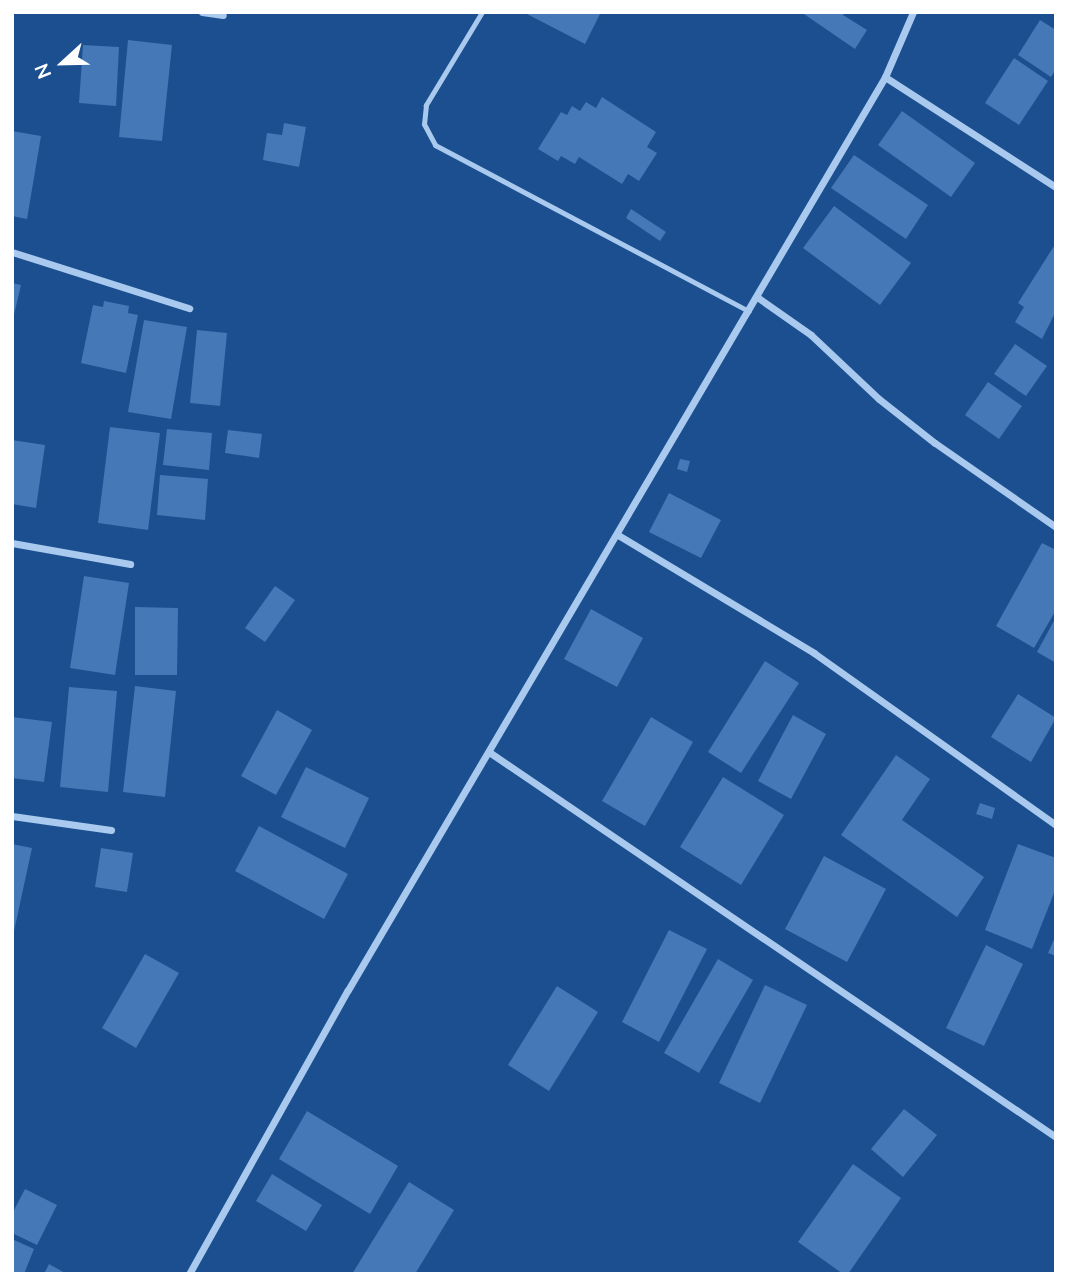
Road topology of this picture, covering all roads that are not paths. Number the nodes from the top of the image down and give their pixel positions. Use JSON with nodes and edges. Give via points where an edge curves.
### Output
{"nodes":[{"id":1,"x":202,"y":12,"type":"edge"},
{"id":2,"x":482,"y":12,"type":"edge"},
{"id":3,"x":913,"y":12,"type":"edge"},
{"id":4,"x":223,"y":15,"type":"dead end"},
{"id":5,"x":885,"y":77,"type":"junction"},
{"id":6,"x":1056,"y":187,"type":"edge"},
{"id":7,"x":12,"y":252,"type":"edge"},
{"id":8,"x":757,"y":296,"type":"junction"},
{"id":9,"x":189,"y":308,"type":"dead end"},
{"id":10,"x":749,"y":311,"type":"junction"},
{"id":11,"x":1056,"y":527,"type":"edge"},
{"id":12,"x":618,"y":535,"type":"junction"},
{"id":13,"x":12,"y":542,"type":"edge"},
{"id":14,"x":130,"y":564,"type":"dead end"},
{"id":15,"x":489,"y":752,"type":"junction"},
{"id":16,"x":12,"y":816,"type":"edge"},
{"id":17,"x":1056,"y":825,"type":"edge"},
{"id":18,"x":111,"y":830,"type":"dead end"},
{"id":19,"x":1056,"y":1137,"type":"edge"},
{"id":20,"x":190,"y":1274,"type":"edge"}],
"edges":[{"from":1,"to":4,"type":"street"},
{"from":2,"to":10,"type":"lane","via":[[426,105],[424,124],[435,145]]},
{"from":3,"to":5,"type":"street"},
{"from":5,"to":6,"type":"street"},
{"from":5,"to":8,"type":"street"},
{"from":7,"to":9,"type":"street"},
{"from":8,"to":10,"type":"street"},
{"from":8,"to":11,"type":"street","via":[[811,335],[879,399],[935,443]]},
{"from":10,"to":12,"type":"street"},
{"from":12,"to":15,"type":"street"},
{"from":12,"to":17,"type":"street","via":[[814,653]]},
{"from":13,"to":14,"type":"street"},
{"from":15,"to":19,"type":"street"},
{"from":15,"to":20,"type":"street","via":[[348,990]]},
{"from":16,"to":18,"type":"street"}]}
